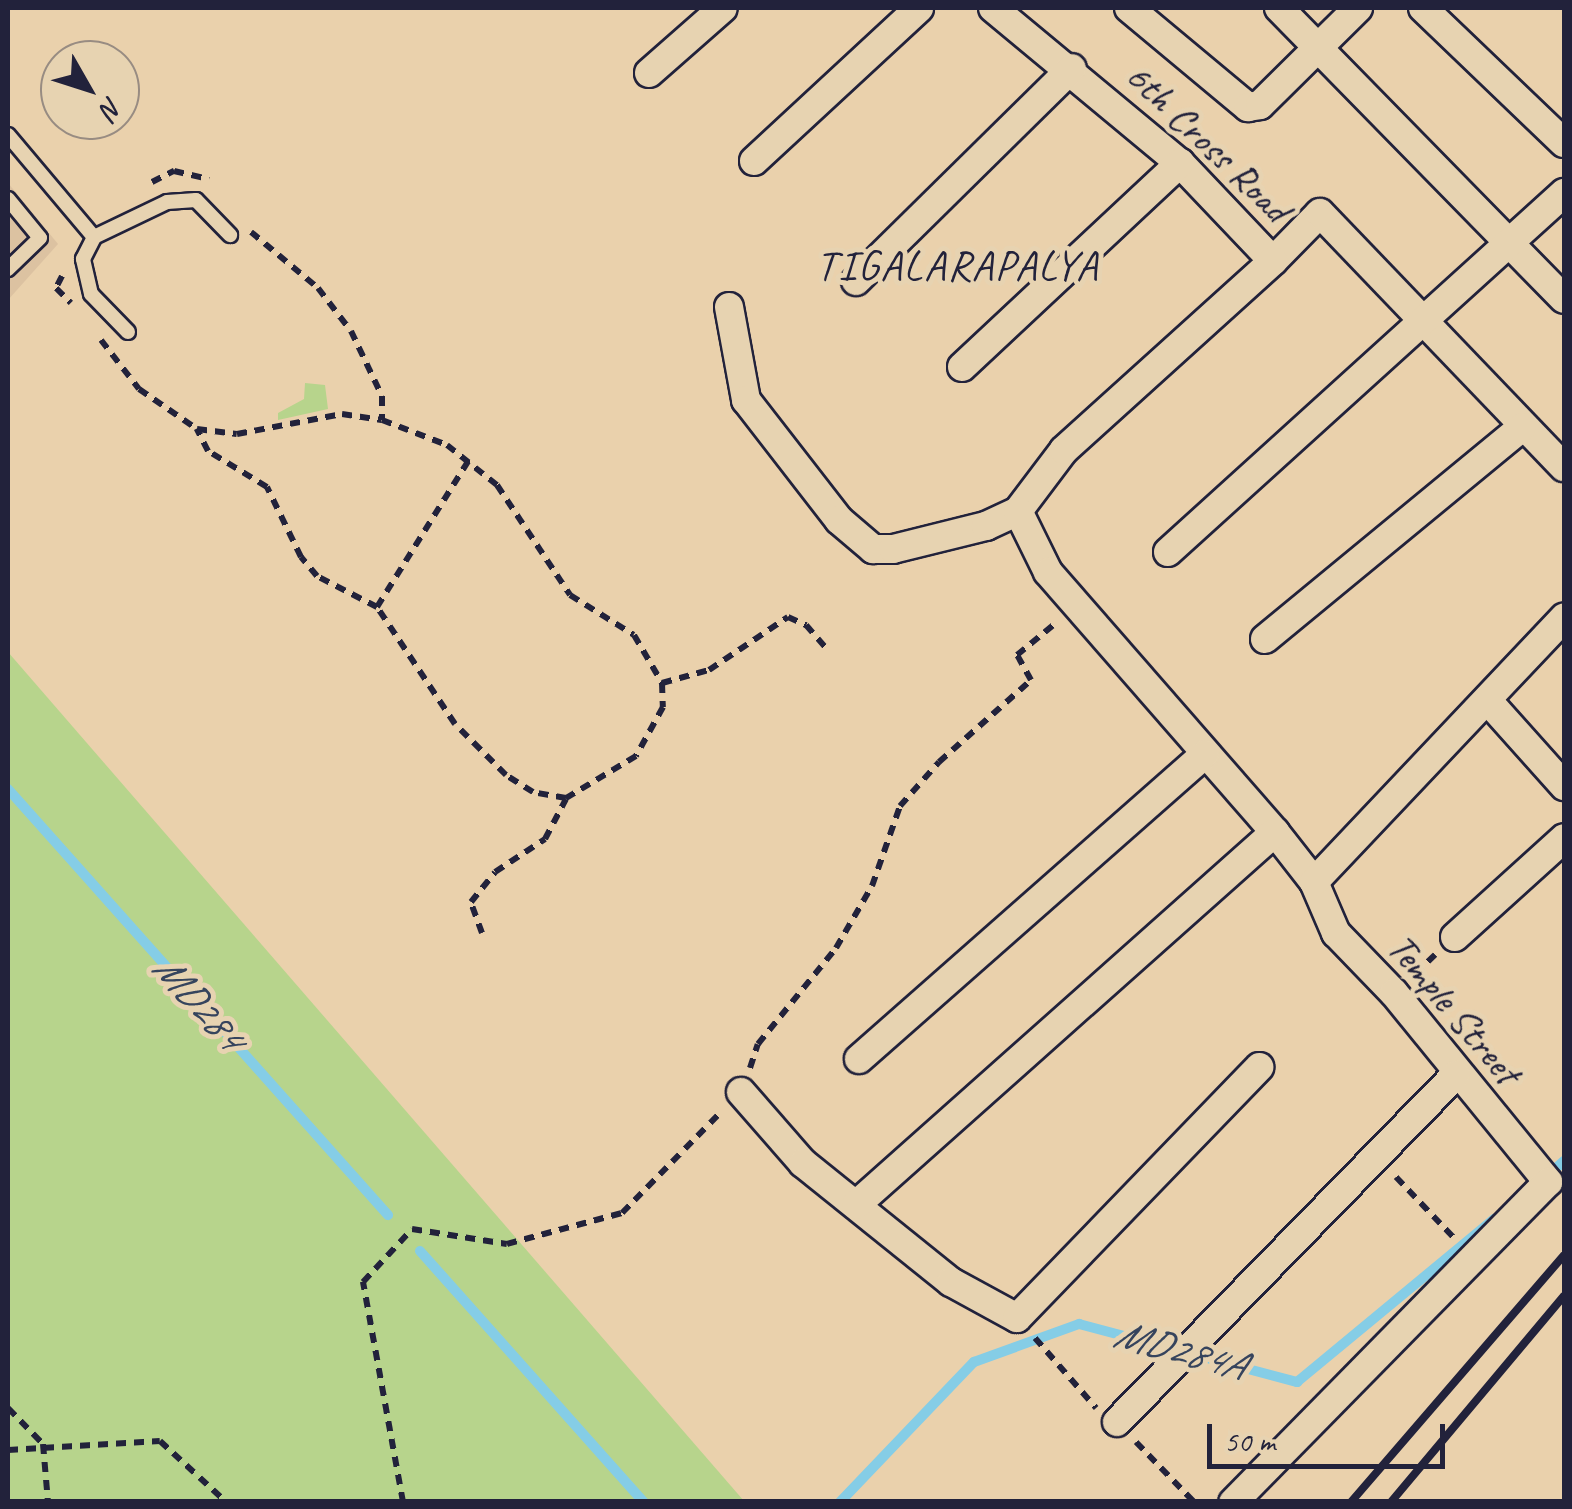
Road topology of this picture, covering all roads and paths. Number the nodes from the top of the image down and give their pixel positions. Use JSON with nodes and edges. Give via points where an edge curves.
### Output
{"nodes":[{"id":1,"x":724,"y":8,"type":"edge"},
{"id":2,"x":919,"y":8,"type":"edge"},
{"id":3,"x":993,"y":8,"type":"edge"},
{"id":4,"x":1129,"y":8,"type":"edge"},
{"id":5,"x":1279,"y":8,"type":"edge"},
{"id":6,"x":1358,"y":8,"type":"edge"},
{"id":7,"x":1423,"y":8,"type":"edge"},
{"id":8,"x":1318,"y":48,"type":"junction"},
{"id":9,"x":1072,"y":68,"type":"junction"},
{"id":10,"x":649,"y":73,"type":"dead end"},
{"id":11,"x":8,"y":135,"type":"edge"},
{"id":12,"x":1564,"y":143,"type":"edge"},
{"id":13,"x":754,"y":161,"type":"dead end"},
{"id":14,"x":1180,"y":163,"type":"junction"},
{"id":15,"x":217,"y":185,"type":"dead end"},
{"id":16,"x":144,"y":187,"type":"dead end"},
{"id":17,"x":1564,"y":193,"type":"edge"},
{"id":18,"x":8,"y":199,"type":"edge"},
{"id":19,"x":245,"y":222,"type":"dead end"},
{"id":20,"x":230,"y":235,"type":"dead end"},
{"id":21,"x":94,"y":237,"type":"junction"},
{"id":22,"x":1510,"y":248,"type":"junction"},
{"id":23,"x":1273,"y":261,"type":"junction"},
{"id":24,"x":8,"y":269,"type":"edge"},
{"id":25,"x":856,"y":281,"type":"dead end"},
{"id":26,"x":1564,"y":299,"type":"edge"},
{"id":27,"x":729,"y":308,"type":"dead end"},
{"id":28,"x":1423,"y":326,"type":"junction"},
{"id":29,"x":128,"y":332,"type":"dead end"},
{"id":30,"x":962,"y":367,"type":"dead end"},
{"id":31,"x":382,"y":420,"type":"junction"},
{"id":32,"x":1522,"y":427,"type":"junction"},
{"id":33,"x":469,"y":460,"type":"junction"},
{"id":34,"x":1564,"y":467,"type":"edge"},
{"id":35,"x":1018,"y":511,"type":"junction"},
{"id":36,"x":1168,"y":552,"type":"dead end"},
{"id":37,"x":1076,"y":606,"type":"junction"},
{"id":38,"x":378,"y":607,"type":"junction"},
{"id":39,"x":1564,"y":618,"type":"edge"},
{"id":40,"x":1264,"y":639,"type":"dead end"},
{"id":41,"x":825,"y":648,"type":"dead end"},
{"id":42,"x":662,"y":683,"type":"junction"},
{"id":43,"x":1489,"y":702,"type":"junction"},
{"id":44,"x":1205,"y":754,"type":"junction"},
{"id":45,"x":1564,"y":786,"type":"edge"},
{"id":46,"x":566,"y":798,"type":"junction"},
{"id":47,"x":1274,"y":832,"type":"junction"},
{"id":48,"x":1564,"y":838,"type":"edge"},
{"id":49,"x":1314,"y":882,"type":"junction"},
{"id":50,"x":482,"y":933,"type":"dead end"},
{"id":51,"x":1454,"y":937,"type":"joint"},
{"id":52,"x":1394,"y":993,"type":"junction"},
{"id":53,"x":859,"y":1059,"type":"dead end"},
{"id":54,"x":1259,"y":1067,"type":"dead end"},
{"id":55,"x":1456,"y":1075,"type":"junction"},
{"id":56,"x":741,"y":1092,"type":"junction"},
{"id":57,"x":1378,"y":1158,"type":"junction"},
{"id":58,"x":856,"y":1205,"type":"junction"},
{"id":59,"x":1474,"y":1259,"type":"junction"},
{"id":60,"x":8,"y":1408,"type":"edge"},
{"id":61,"x":1117,"y":1422,"type":"dead end"},
{"id":62,"x":43,"y":1444,"type":"junction"},
{"id":63,"x":8,"y":1450,"type":"edge"},
{"id":64,"x":48,"y":1502,"type":"edge"},
{"id":65,"x":226,"y":1502,"type":"edge"},
{"id":66,"x":403,"y":1502,"type":"edge"},
{"id":67,"x":1234,"y":1502,"type":"edge"}],
"edges":[{"from":1,"to":10,"type":"street"},
{"from":2,"to":13,"type":"street"},
{"from":3,"to":9,"type":"street","name":"6th Cross Road"},
{"from":4,"to":8,"type":"street","via":[[1248,107],[1260,104]]},
{"from":5,"to":8,"type":"street"},
{"from":6,"to":8,"type":"street"},
{"from":7,"to":12,"type":"street"},
{"from":8,"to":22,"type":"street"},
{"from":9,"to":14,"type":"street","name":"6th Cross Road"},
{"from":9,"to":25,"type":"street"},
{"from":11,"to":21,"type":"lane"},
{"from":14,"to":23,"type":"street","name":"6th Cross Road"},
{"from":14,"to":30,"type":"street"},
{"from":15,"to":16,"type":"path","via":[[201,174],[174,171]]},
{"from":17,"to":22,"type":"street"},
{"from":18,"to":24,"type":"lane","via":[[40,238]]},
{"from":19,"to":31,"type":"path","via":[[280,261],[318,288],[351,330],[382,396]]},
{"from":20,"to":21,"type":"lane","via":[[196,200],[167,202]]},
{"from":21,"to":29,"type":"lane","via":[[83,259],[91,294]]},
{"from":22,"to":26,"type":"street"},
{"from":22,"to":28,"type":"street"},
{"from":23,"to":28,"type":"street","name":"6th Cross Road","via":[[1320,213]]},
{"from":23,"to":35,"type":"street","via":[[1064,450]]},
{"from":27,"to":35,"type":"street","via":[[746,400],[819,498],[873,549],[914,545]]},
{"from":28,"to":32,"type":"street","name":"6th Cross Road"},
{"from":28,"to":36,"type":"street"},
{"from":31,"to":33,"type":"path","via":[[426,434]]},
{"from":31,"to":38,"type":"path","via":[[342,414],[237,434],[197,429],[208,451],[267,487],[300,557],[317,576]]},
{"from":32,"to":34,"type":"street","name":"6th Cross Road"},
{"from":32,"to":40,"type":"street"},
{"from":33,"to":38,"type":"path"},
{"from":33,"to":42,"type":"path","via":[[519,514],[570,595],[634,635]]},
{"from":35,"to":37,"type":"street","via":[[1048,572]]},
{"from":37,"to":44,"type":"street"},
{"from":37,"to":56,"type":"path","via":[[1017,655],[1031,680],[900,806],[872,886],[836,948],[758,1044]]},
{"from":38,"to":46,"type":"path","via":[[422,680],[493,762],[533,792]]},
{"from":39,"to":43,"type":"street"},
{"from":41,"to":42,"type":"path","via":[[806,625],[788,618],[709,670]]},
{"from":42,"to":46,"type":"path","via":[[662,707],[636,756]]},
{"from":43,"to":45,"type":"street"},
{"from":43,"to":49,"type":"street"},
{"from":44,"to":47,"type":"street"},
{"from":44,"to":53,"type":"street"},
{"from":46,"to":50,"type":"path","via":[[545,838],[495,872],[471,902]]},
{"from":47,"to":49,"type":"street"},
{"from":47,"to":58,"type":"street"},
{"from":48,"to":51,"type":"street"},
{"from":49,"to":52,"type":"street","name":"Temple Street","via":[[1336,933]]},
{"from":51,"to":52,"type":"path"},
{"from":52,"to":55,"type":"street","name":"Temple Street"},
{"from":54,"to":58,"type":"street","via":[[1017,1318],[952,1282]]},
{"from":55,"to":57,"type":"street"},
{"from":55,"to":59,"type":"street","name":"Temple Street","via":[[1548,1182]]},
{"from":56,"to":58,"type":"street","via":[[804,1162]]},
{"from":56,"to":66,"type":"path","via":[[622,1213],[508,1244],[412,1229],[362,1282]]},
{"from":57,"to":59,"type":"path"},
{"from":57,"to":61,"type":"street"},
{"from":59,"to":67,"type":"street"},
{"from":60,"to":62,"type":"path"},
{"from":62,"to":63,"type":"path"},
{"from":62,"to":64,"type":"path"},
{"from":62,"to":65,"type":"path","via":[[160,1441]]}]}
